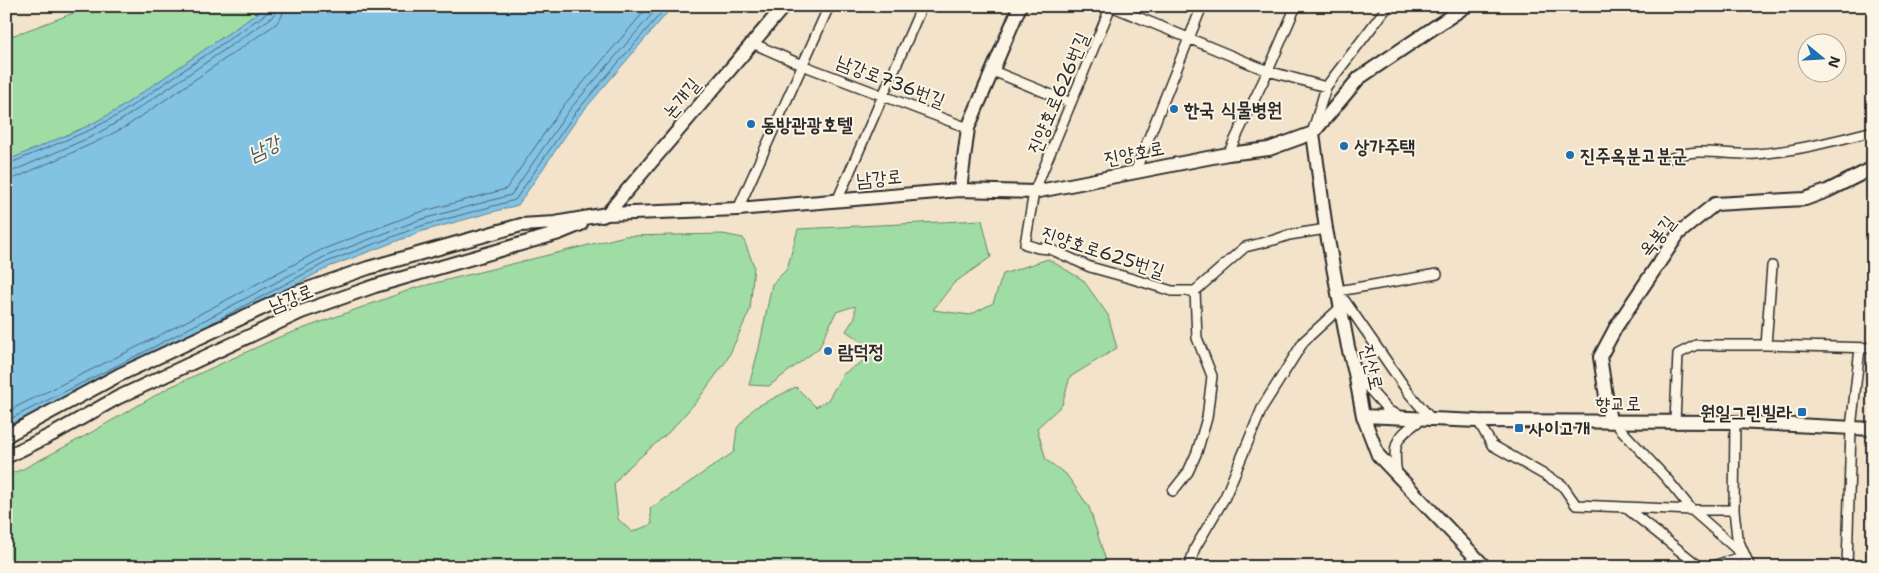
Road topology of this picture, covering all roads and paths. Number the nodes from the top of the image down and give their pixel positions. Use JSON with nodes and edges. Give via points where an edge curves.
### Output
{"nodes":[{"id":1,"x":784,"y":6,"type":"edge"},
{"id":2,"x":829,"y":6,"type":"edge"},
{"id":3,"x":922,"y":6,"type":"edge"},
{"id":4,"x":1020,"y":6,"type":"edge"},
{"id":5,"x":1111,"y":6,"type":"edge"},
{"id":6,"x":1202,"y":6,"type":"edge"},
{"id":7,"x":1296,"y":6,"type":"edge"},
{"id":8,"x":1388,"y":6,"type":"edge"},
{"id":9,"x":1466,"y":6,"type":"edge"},
{"id":10,"x":1189,"y":37,"type":"junction"},
{"id":11,"x":752,"y":44,"type":"junction"},
{"id":12,"x":802,"y":65,"type":"junction"},
{"id":13,"x":992,"y":71,"type":"junction"},
{"id":14,"x":1268,"y":71,"type":"junction"},
{"id":15,"x":1326,"y":86,"type":"junction"},
{"id":16,"x":884,"y":96,"type":"junction"},
{"id":17,"x":1071,"y":103,"type":"junction"},
{"id":18,"x":968,"y":128,"type":"junction"},
{"id":19,"x":1873,"y":131,"type":"edge"},
{"id":20,"x":1313,"y":133,"type":"junction"},
{"id":21,"x":1228,"y":154,"type":"junction"},
{"id":22,"x":1672,"y":158,"type":"dead end"},
{"id":23,"x":1873,"y":168,"type":"edge"},
{"id":24,"x":1135,"y":172,"type":"junction"},
{"id":25,"x":960,"y":190,"type":"junction"},
{"id":26,"x":1034,"y":192,"type":"junction"},
{"id":27,"x":837,"y":200,"type":"junction"},
{"id":28,"x":738,"y":209,"type":"junction"},
{"id":29,"x":607,"y":214,"type":"junction"},
{"id":30,"x":1326,"y":229,"type":"junction"},
{"id":31,"x":1772,"y":266,"type":"dead end"},
{"id":32,"x":1437,"y":274,"type":"dead end"},
{"id":33,"x":1195,"y":291,"type":"junction"},
{"id":34,"x":1338,"y":291,"type":"junction"},
{"id":35,"x":1340,"y":308,"type":"junction"},
{"id":36,"x":1766,"y":345,"type":"junction"},
{"id":37,"x":1860,"y":348,"type":"junction"},
{"id":38,"x":1873,"y":348,"type":"edge"},
{"id":39,"x":1355,"y":372,"type":"junction"},
{"id":40,"x":1363,"y":416,"type":"junction"},
{"id":41,"x":1405,"y":419,"type":"junction"},
{"id":42,"x":1427,"y":420,"type":"junction"},
{"id":43,"x":1478,"y":421,"type":"junction"},
{"id":44,"x":1612,"y":422,"type":"junction"},
{"id":45,"x":1675,"y":422,"type":"junction"},
{"id":46,"x":1735,"y":422,"type":"junction"},
{"id":47,"x":1851,"y":428,"type":"junction"},
{"id":48,"x":1873,"y":429,"type":"edge"},
{"id":49,"x":6,"y":436,"type":"edge"},
{"id":50,"x":6,"y":457,"type":"edge"},
{"id":51,"x":1397,"y":476,"type":"junction"},
{"id":52,"x":1173,"y":491,"type":"dead end"},
{"id":53,"x":1625,"y":507,"type":"junction"},
{"id":54,"x":1692,"y":510,"type":"junction"},
{"id":55,"x":1734,"y":510,"type":"junction"},
{"id":56,"x":1744,"y":556,"type":"junction"},
{"id":57,"x":1189,"y":567,"type":"edge"},
{"id":58,"x":1485,"y":567,"type":"edge"},
{"id":59,"x":1700,"y":567,"type":"edge"},
{"id":60,"x":1710,"y":567,"type":"edge"},
{"id":61,"x":1750,"y":567,"type":"edge"},
{"id":62,"x":1847,"y":567,"type":"edge"}],
"edges":[{"from":1,"to":11,"type":"street","name":"논개길"},
{"from":2,"to":12,"type":"street"},
{"from":3,"to":16,"type":"street"},
{"from":4,"to":13,"type":"street"},
{"from":5,"to":10,"type":"street"},
{"from":5,"to":17,"type":"street","name":"진양호로626번길"},
{"from":6,"to":10,"type":"street"},
{"from":7,"to":14,"type":"street"},
{"from":8,"to":15,"type":"street"},
{"from":9,"to":20,"type":"street","via":[[1359,78]]},
{"from":10,"to":14,"type":"street"},
{"from":10,"to":24,"type":"street"},
{"from":11,"to":12,"type":"street","name":"남강로736번길"},
{"from":11,"to":29,"type":"street","name":"논개길"},
{"from":12,"to":16,"type":"street","name":"남강로736번길"},
{"from":12,"to":28,"type":"street"},
{"from":13,"to":17,"type":"street"},
{"from":13,"to":18,"type":"street"},
{"from":14,"to":15,"type":"street"},
{"from":14,"to":21,"type":"street"},
{"from":15,"to":20,"type":"street"},
{"from":16,"to":18,"type":"street","name":"남강로736번길"},
{"from":16,"to":27,"type":"street"},
{"from":17,"to":26,"type":"street","name":"진양호로626번길"},
{"from":18,"to":25,"type":"street"},
{"from":19,"to":22,"type":"street","via":[[1828,143],[1763,154],[1704,152],[1683,153]]},
{"from":20,"to":21,"type":"street","name":"진양호로","via":[[1269,149]]},
{"from":20,"to":30,"type":"street","name":"진산로"},
{"from":21,"to":24,"type":"street","name":"진양호로"},
{"from":23,"to":44,"type":"street","name":"옥봉길","via":[[1805,199],[1715,204],[1679,233],[1616,327],[1600,358]]},
{"from":24,"to":26,"type":"street","name":"진양호로"},
{"from":25,"to":26,"type":"street","name":"진양호로"},
{"from":25,"to":27,"type":"street","name":"남강로"},
{"from":26,"to":33,"type":"street","name":"진양호로625번길","via":[[1025,244],[1050,249],[1090,268],[1172,291]]},
{"from":27,"to":28,"type":"street","name":"남강로"},
{"from":28,"to":29,"type":"street","name":"남강로"},
{"from":29,"to":49,"type":"street","name":"남강로","via":[[521,225],[368,268],[293,294],[119,375]]},
{"from":29,"to":50,"type":"street","name":"남강로","via":[[559,233],[374,286],[301,312],[118,398]]},
{"from":30,"to":33,"type":"street","via":[[1245,246]]},
{"from":30,"to":34,"type":"street","name":"진산로"},
{"from":31,"to":36,"type":"street"},
{"from":32,"to":34,"type":"street"},
{"from":33,"to":52,"type":"street","via":[[1197,338],[1212,376],[1207,418],[1198,452]]},
{"from":34,"to":35,"type":"street","name":"진산로"},
{"from":34,"to":42,"type":"street"},
{"from":35,"to":39,"type":"street","name":"진산로"},
{"from":35,"to":57,"type":"street","via":[[1304,341],[1263,406],[1225,497],[1195,548]]},
{"from":36,"to":37,"type":"street"},
{"from":36,"to":45,"type":"street","via":[[1696,345],[1678,354]]},
{"from":37,"to":38,"type":"street"},
{"from":37,"to":47,"type":"street"},
{"from":39,"to":40,"type":"street","name":"진산로"},
{"from":39,"to":41,"type":"street","via":[[1389,411]]},
{"from":40,"to":41,"type":"street","name":"향교로"},
{"from":40,"to":51,"type":"street","name":"진산로","via":[[1378,455]]},
{"from":41,"to":42,"type":"street","name":"향교로"},
{"from":42,"to":43,"type":"street","name":"향교로"},
{"from":42,"to":51,"type":"street","via":[[1405,431],[1395,446]]},
{"from":43,"to":44,"type":"street","name":"향교로"},
{"from":43,"to":53,"type":"street","via":[[1492,446],[1562,485],[1576,505]]},
{"from":44,"to":45,"type":"street","name":"향교로"},
{"from":44,"to":54,"type":"street"},
{"from":45,"to":46,"type":"street","name":"향교로"},
{"from":46,"to":47,"type":"street","name":"향교로"},
{"from":46,"to":55,"type":"street"},
{"from":47,"to":48,"type":"street","name":"향교로"},
{"from":47,"to":62,"type":"street"},
{"from":51,"to":58,"type":"street","name":"진산로"},
{"from":53,"to":54,"type":"street"},
{"from":53,"to":59,"type":"street"},
{"from":54,"to":55,"type":"street"},
{"from":54,"to":56,"type":"street"},
{"from":55,"to":56,"type":"street","via":[[1736,537]]},
{"from":56,"to":60,"type":"street"},
{"from":56,"to":61,"type":"street"}]}
